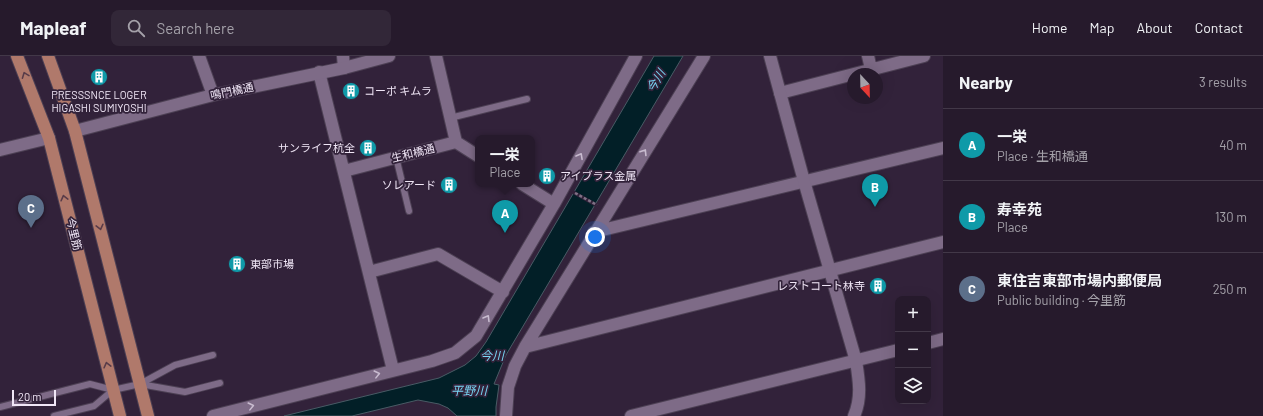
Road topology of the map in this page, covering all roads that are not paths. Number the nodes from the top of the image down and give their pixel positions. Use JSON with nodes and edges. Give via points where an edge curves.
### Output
{"nodes":[{"id":1,"x":17,"y":56,"type":"edge"},
{"id":2,"x":48,"y":56,"type":"edge"},
{"id":3,"x":199,"y":56,"type":"edge"},
{"id":4,"x":389,"y":56,"type":"edge"},
{"id":5,"x":436,"y":56,"type":"edge"},
{"id":6,"x":636,"y":56,"type":"edge"},
{"id":7,"x":704,"y":56,"type":"edge"},
{"id":8,"x":770,"y":56,"type":"edge"},
{"id":9,"x":868,"y":56,"type":"edge"},
{"id":10,"x":924,"y":56,"type":"edge"},
{"id":11,"x":344,"y":62,"type":"edge"},
{"id":12,"x":871,"y":68,"type":"edge"},
{"id":13,"x":875,"y":68,"type":"edge"},
{"id":14,"x":319,"y":72,"type":"junction"},
{"id":15,"x":847,"y":75,"type":"edge"},
{"id":16,"x":780,"y":92,"type":"junction"},
{"id":17,"x":213,"y":95,"type":"junction"},
{"id":18,"x":527,"y":100,"type":"dead end"},
{"id":19,"x":450,"y":118,"type":"junction"},
{"id":20,"x":75,"y":131,"type":"junction"},
{"id":21,"x":49,"y":138,"type":"junction"},
{"id":22,"x":456,"y":142,"type":"junction"},
{"id":23,"x":943,"y":148,"type":"edge"},
{"id":24,"x":0,"y":150,"type":"edge"},
{"id":25,"x":475,"y":154,"type":"edge"},
{"id":26,"x":396,"y":157,"type":"junction"},
{"id":27,"x":344,"y":171,"type":"junction"},
{"id":28,"x":804,"y":182,"type":"junction"},
{"id":29,"x":527,"y":187,"type":"edge"},
{"id":30,"x":554,"y":204,"type":"junction"},
{"id":31,"x":409,"y":211,"type":"dead end"},
{"id":32,"x":594,"y":232,"type":"junction"},
{"id":33,"x":943,"y":242,"type":"edge"},
{"id":34,"x":829,"y":270,"type":"junction"},
{"id":35,"x":369,"y":272,"type":"junction"},
{"id":36,"x":503,"y":292,"type":"junction"},
{"id":37,"x":943,"y":339,"type":"edge"},
{"id":38,"x":931,"y":342,"type":"edge"},
{"id":39,"x":525,"y":346,"type":"junction"},
{"id":40,"x":895,"y":351,"type":"edge"},
{"id":41,"x":213,"y":355,"type":"dead end"},
{"id":42,"x":856,"y":361,"type":"junction"},
{"id":43,"x":393,"y":370,"type":"junction"},
{"id":44,"x":220,"y":383,"type":"dead end"},
{"id":45,"x":140,"y":384,"type":"junction"},
{"id":46,"x":113,"y":390,"type":"junction"},
{"id":47,"x":0,"y":407,"type":"edge"},
{"id":48,"x":54,"y":416,"type":"edge"},
{"id":49,"x":120,"y":416,"type":"edge"},
{"id":50,"x":148,"y":416,"type":"edge"},
{"id":51,"x":213,"y":416,"type":"edge"},
{"id":52,"x":506,"y":416,"type":"edge"},
{"id":53,"x":631,"y":416,"type":"edge"},
{"id":54,"x":854,"y":416,"type":"edge"}],
"edges":[{"from":21,"to":1,"type":"main road","name":"今里筋","one_way":true},
{"from":2,"to":20,"type":"main road"},
{"from":3,"to":17,"type":"street"},
{"from":4,"to":11,"type":"street","name":"鳴門橋通"},
{"from":5,"to":19,"type":"street"},
{"from":30,"to":6,"type":"street","one_way":true},
{"from":32,"to":7,"type":"street","one_way":true,"via":[[602,215]]},
{"from":8,"to":16,"type":"street"},
{"from":9,"to":12,"type":"street"},
{"from":10,"to":13,"type":"street"},
{"from":11,"to":14,"type":"street","name":"鳴門橋通"},
{"from":14,"to":17,"type":"street","name":"鳴門橋通"},
{"from":14,"to":27,"type":"street"},
{"from":15,"to":16,"type":"street"},
{"from":16,"to":28,"type":"street"},
{"from":17,"to":20,"type":"street","name":"鳴門橋通"},
{"from":18,"to":19,"type":"lane"},
{"from":19,"to":22,"type":"street"},
{"from":20,"to":45,"type":"main road","one_way":true},
{"from":21,"to":24,"type":"street"},
{"from":46,"to":21,"type":"main road","name":"今里筋","one_way":true},
{"from":22,"to":25,"type":"street"},
{"from":22,"to":26,"type":"street","name":"生和橋通"},
{"from":23,"to":28,"type":"street"},
{"from":26,"to":27,"type":"street","name":"生和橋通"},
{"from":26,"to":31,"type":"lane"},
{"from":27,"to":35,"type":"street"},
{"from":28,"to":32,"type":"street"},
{"from":28,"to":34,"type":"street"},
{"from":29,"to":30,"type":"street"},
{"from":30,"to":36,"type":"street"},
{"from":32,"to":39,"type":"street"},
{"from":33,"to":34,"type":"street"},
{"from":34,"to":39,"type":"street"},
{"from":34,"to":42,"type":"street"},
{"from":35,"to":36,"type":"street","via":[[438,254]]},
{"from":35,"to":43,"type":"street"},
{"from":43,"to":36,"type":"street","one_way":true,"via":[[455,353],[476,336]]},
{"from":37,"to":38,"type":"street"},
{"from":39,"to":52,"type":"street","via":[[508,387]]},
{"from":40,"to":42,"type":"street"},
{"from":41,"to":45,"type":"lane","via":[[175,365]]},
{"from":42,"to":53,"type":"street"},
{"from":42,"to":54,"type":"street","via":[[859,400]]},
{"from":51,"to":43,"type":"street","one_way":true},
{"from":44,"to":45,"type":"lane","via":[[185,392]]},
{"from":45,"to":46,"type":"lane"},
{"from":45,"to":50,"type":"main road"},
{"from":46,"to":47,"type":"lane","via":[[90,384]]},
{"from":46,"to":48,"type":"lane","via":[[94,406]]},
{"from":46,"to":49,"type":"main road","name":"今里筋"}]}
